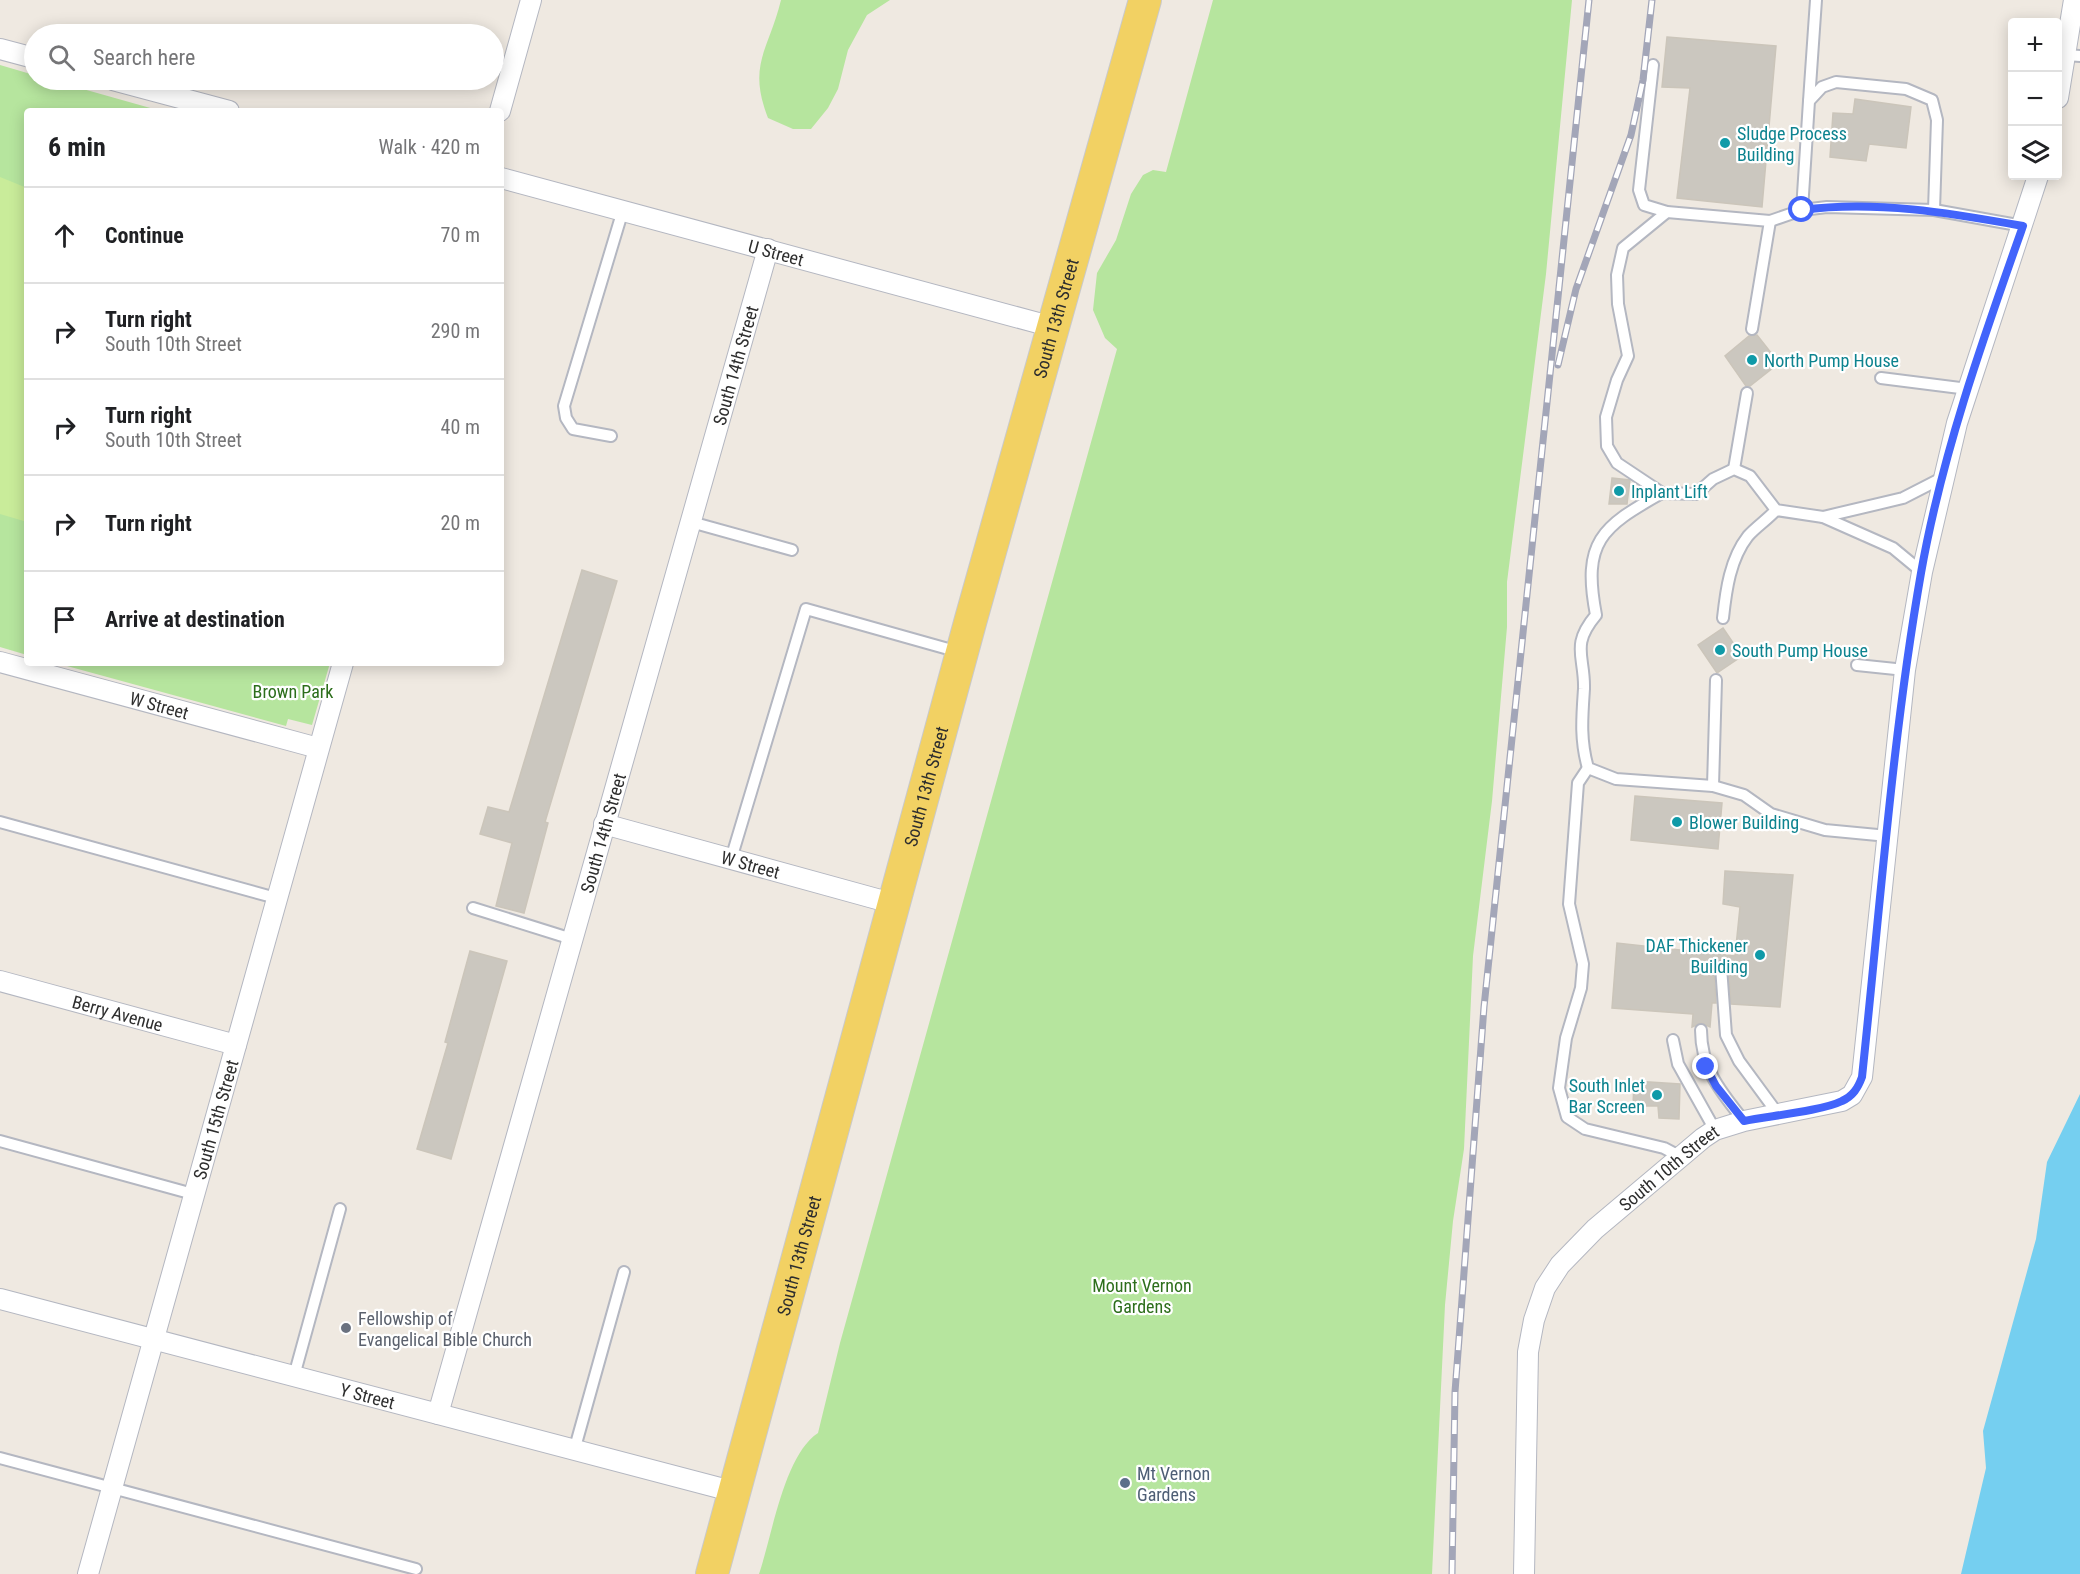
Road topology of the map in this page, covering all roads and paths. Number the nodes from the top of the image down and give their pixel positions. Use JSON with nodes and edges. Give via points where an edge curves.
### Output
{"nodes":[{"id":1,"x":531,"y":0,"type":"edge"},
{"id":2,"x":1145,"y":0,"type":"edge"},
{"id":3,"x":1816,"y":0,"type":"edge"},
{"id":4,"x":2073,"y":0,"type":"edge"},
{"id":5,"x":0,"y":49,"type":"edge"},
{"id":6,"x":24,"y":55,"type":"edge"},
{"id":7,"x":2073,"y":55,"type":"edge"},
{"id":8,"x":1653,"y":65,"type":"dead end"},
{"id":9,"x":2062,"y":87,"type":"edge"},
{"id":10,"x":150,"y":90,"type":"edge"},
{"id":11,"x":1809,"y":101,"type":"junction"},
{"id":12,"x":218,"y":108,"type":"edge"},
{"id":13,"x":501,"y":108,"type":"edge"},
{"id":14,"x":504,"y":179,"type":"edge"},
{"id":15,"x":2037,"y":180,"type":"edge"},
{"id":16,"x":623,"y":210,"type":"junction"},
{"id":17,"x":1802,"y":210,"type":"junction"},
{"id":18,"x":1934,"y":210,"type":"junction"},
{"id":19,"x":1667,"y":212,"type":"junction"},
{"id":20,"x":1770,"y":221,"type":"junction"},
{"id":21,"x":2023,"y":226,"type":"junction"},
{"id":22,"x":768,"y":249,"type":"junction"},
{"id":23,"x":1053,"y":327,"type":"junction"},
{"id":24,"x":1752,"y":329,"type":"dead end"},
{"id":25,"x":1881,"y":378,"type":"dead end"},
{"id":26,"x":1968,"y":389,"type":"junction"},
{"id":27,"x":1747,"y":393,"type":"dead end"},
{"id":28,"x":611,"y":436,"type":"dead end"},
{"id":29,"x":1734,"y":469,"type":"junction"},
{"id":30,"x":1942,"y":478,"type":"junction"},
{"id":31,"x":1662,"y":493,"type":"junction"},
{"id":32,"x":1776,"y":510,"type":"junction"},
{"id":33,"x":1823,"y":517,"type":"junction"},
{"id":34,"x":691,"y":522,"type":"junction"},
{"id":35,"x":792,"y":550,"type":"dead end"},
{"id":36,"x":1922,"y":572,"type":"junction"},
{"id":37,"x":1723,"y":618,"type":"dead end"},
{"id":38,"x":962,"y":653,"type":"junction"},
{"id":39,"x":0,"y":662,"type":"edge"},
{"id":40,"x":1857,"y":665,"type":"dead end"},
{"id":41,"x":342,"y":666,"type":"edge"},
{"id":42,"x":1905,"y":670,"type":"junction"},
{"id":43,"x":1716,"y":680,"type":"dead end"},
{"id":44,"x":318,"y":748,"type":"junction"},
{"id":45,"x":1588,"y":768,"type":"junction"},
{"id":46,"x":1713,"y":786,"type":"junction"},
{"id":47,"x":0,"y":822,"type":"edge"},
{"id":48,"x":604,"y":824,"type":"junction"},
{"id":49,"x":1888,"y":836,"type":"junction"},
{"id":50,"x":730,"y":859,"type":"junction"},
{"id":51,"x":276,"y":898,"type":"junction"},
{"id":52,"x":895,"y":904,"type":"junction"},
{"id":53,"x":473,"y":908,"type":"dead end"},
{"id":54,"x":572,"y":939,"type":"junction"},
{"id":55,"x":1721,"y":967,"type":"dead end"},
{"id":56,"x":0,"y":981,"type":"edge"},
{"id":57,"x":1701,"y":1030,"type":"dead end"},
{"id":58,"x":1673,"y":1040,"type":"dead end"},
{"id":59,"x":236,"y":1045,"type":"junction"},
{"id":60,"x":1778,"y":1114,"type":"junction"},
{"id":61,"x":1744,"y":1121,"type":"junction"},
{"id":62,"x":1715,"y":1130,"type":"junction"},
{"id":63,"x":0,"y":1141,"type":"edge"},
{"id":64,"x":1681,"y":1157,"type":"junction"},
{"id":65,"x":193,"y":1194,"type":"junction"},
{"id":66,"x":340,"y":1209,"type":"dead end"},
{"id":67,"x":624,"y":1272,"type":"dead end"},
{"id":68,"x":0,"y":1299,"type":"edge"},
{"id":69,"x":153,"y":1339,"type":"junction"},
{"id":70,"x":294,"y":1376,"type":"junction"},
{"id":71,"x":438,"y":1414,"type":"junction"},
{"id":72,"x":574,"y":1451,"type":"junction"},
{"id":73,"x":0,"y":1458,"type":"edge"},
{"id":74,"x":112,"y":1487,"type":"junction"},
{"id":75,"x":735,"y":1492,"type":"junction"},
{"id":76,"x":416,"y":1569,"type":"dead end"},
{"id":77,"x":88,"y":1574,"type":"edge"},
{"id":78,"x":712,"y":1574,"type":"edge"},
{"id":79,"x":1524,"y":1574,"type":"edge"}],
"edges":[{"from":1,"to":13,"type":"street"},
{"from":2,"to":23,"type":"main road","name":"South 13th Street"},
{"from":3,"to":11,"type":"lane"},
{"from":4,"to":7,"type":"street"},
{"from":5,"to":6,"type":"street"},
{"from":7,"to":9,"type":"street"},
{"from":8,"to":19,"type":"lane","via":[[1639,190],[1644,205]]},
{"from":10,"to":12,"type":"street"},
{"from":11,"to":17,"type":"lane"},
{"from":11,"to":18,"type":"lane","via":[[1822,87],[1836,82],[1906,88],[1932,100],[1937,120]]},
{"from":14,"to":16,"type":"street","name":"U Street"},
{"from":15,"to":21,"type":"street","name":"South 10th Street"},
{"from":16,"to":22,"type":"street","name":"U Street"},
{"from":16,"to":28,"type":"lane","via":[[564,406],[573,429]]},
{"from":17,"to":18,"type":"lane"},
{"from":17,"to":20,"type":"lane"},
{"from":18,"to":21,"type":"lane"},
{"from":19,"to":20,"type":"lane"},
{"from":19,"to":31,"type":"lane","via":[[1623,248],[1617,275],[1618,304],[1628,356],[1606,417],[1606,446],[1617,463]]},
{"from":20,"to":24,"type":"lane"},
{"from":21,"to":26,"type":"street","name":"South 10th Street"},
{"from":22,"to":23,"type":"street","name":"U Street"},
{"from":22,"to":34,"type":"street","name":"South 14th Street"},
{"from":23,"to":38,"type":"main road","name":"South 13th Street"},
{"from":25,"to":26,"type":"lane"},
{"from":26,"to":30,"type":"street","name":"South 10th Street"},
{"from":27,"to":29,"type":"lane"},
{"from":29,"to":31,"type":"lane","via":[[1713,479],[1696,494]]},
{"from":29,"to":32,"type":"lane","via":[[1750,476]]},
{"from":30,"to":33,"type":"lane","via":[[1903,498]]},
{"from":30,"to":36,"type":"street","name":"South 10th Street"},
{"from":31,"to":45,"type":"lane","via":[[1607,529],[1594,552],[1590,575],[1596,615],[1586,627],[1579,659],[1584,674],[1581,744]]},
{"from":32,"to":33,"type":"lane"},
{"from":32,"to":37,"type":"lane","via":[[1749,536],[1736,557]]},
{"from":33,"to":36,"type":"lane","via":[[1893,548]]},
{"from":34,"to":35,"type":"lane"},
{"from":34,"to":48,"type":"street","name":"South 14th Street"},
{"from":36,"to":42,"type":"street","name":"South 10th Street"},
{"from":38,"to":50,"type":"lane","via":[[806,609]]},
{"from":38,"to":52,"type":"main road","name":"South 13th Street"},
{"from":39,"to":44,"type":"street","name":"W Street"},
{"from":40,"to":42,"type":"lane"},
{"from":41,"to":44,"type":"street","name":"South 15th Street"},
{"from":42,"to":49,"type":"street","name":"South 10th Street"},
{"from":43,"to":46,"type":"lane"},
{"from":44,"to":51,"type":"street","name":"South 15th Street"},
{"from":45,"to":46,"type":"lane","via":[[1616,779]]},
{"from":45,"to":64,"type":"lane","via":[[1578,783],[1569,904],[1583,964],[1581,988],[1566,1038],[1558,1088],[1567,1117],[1585,1129],[1664,1148]]},
{"from":46,"to":49,"type":"lane","via":[[1744,795],[1772,814],[1815,827]]},
{"from":47,"to":51,"type":"lane"},
{"from":48,"to":50,"type":"street","name":"W Street"},
{"from":48,"to":54,"type":"street","name":"South 14th Street"},
{"from":49,"to":60,"type":"street","name":"South 10th Street","via":[[1862,1077],[1842,1101]]},
{"from":50,"to":52,"type":"street","name":"W Street"},
{"from":51,"to":59,"type":"street","name":"South 15th Street"},
{"from":52,"to":75,"type":"main road","name":"South 13th Street"},
{"from":53,"to":54,"type":"lane"},
{"from":54,"to":71,"type":"street","name":"South 14th Street"},
{"from":55,"to":60,"type":"lane","via":[[1726,1035],[1739,1061]]},
{"from":56,"to":59,"type":"street","name":"Berry Avenue"},
{"from":57,"to":61,"type":"lane","via":[[1706,1067]]},
{"from":58,"to":62,"type":"lane","via":[[1678,1064]]},
{"from":59,"to":65,"type":"street","name":"South 15th Street"},
{"from":60,"to":61,"type":"street","name":"South 10th Street"},
{"from":61,"to":62,"type":"street","name":"South 10th Street"},
{"from":62,"to":64,"type":"street","name":"South 10th Street"},
{"from":63,"to":65,"type":"lane"},
{"from":64,"to":79,"type":"street","name":"South 10th Street","via":[[1578,1244],[1545,1288],[1528,1352]]},
{"from":65,"to":69,"type":"street","name":"South 15th Street"},
{"from":66,"to":70,"type":"lane"},
{"from":67,"to":72,"type":"lane"},
{"from":68,"to":69,"type":"street","name":"Y Street"},
{"from":69,"to":70,"type":"street","name":"Y Street"},
{"from":69,"to":74,"type":"street","name":"South 15th Street"},
{"from":70,"to":71,"type":"street","name":"Y Street"},
{"from":71,"to":72,"type":"street","name":"Y Street"},
{"from":72,"to":75,"type":"street","name":"Y Street"},
{"from":73,"to":74,"type":"lane"},
{"from":74,"to":76,"type":"lane"},
{"from":74,"to":77,"type":"street","name":"South 15th Street"},
{"from":75,"to":78,"type":"main road","name":"South 13th Street"}]}
